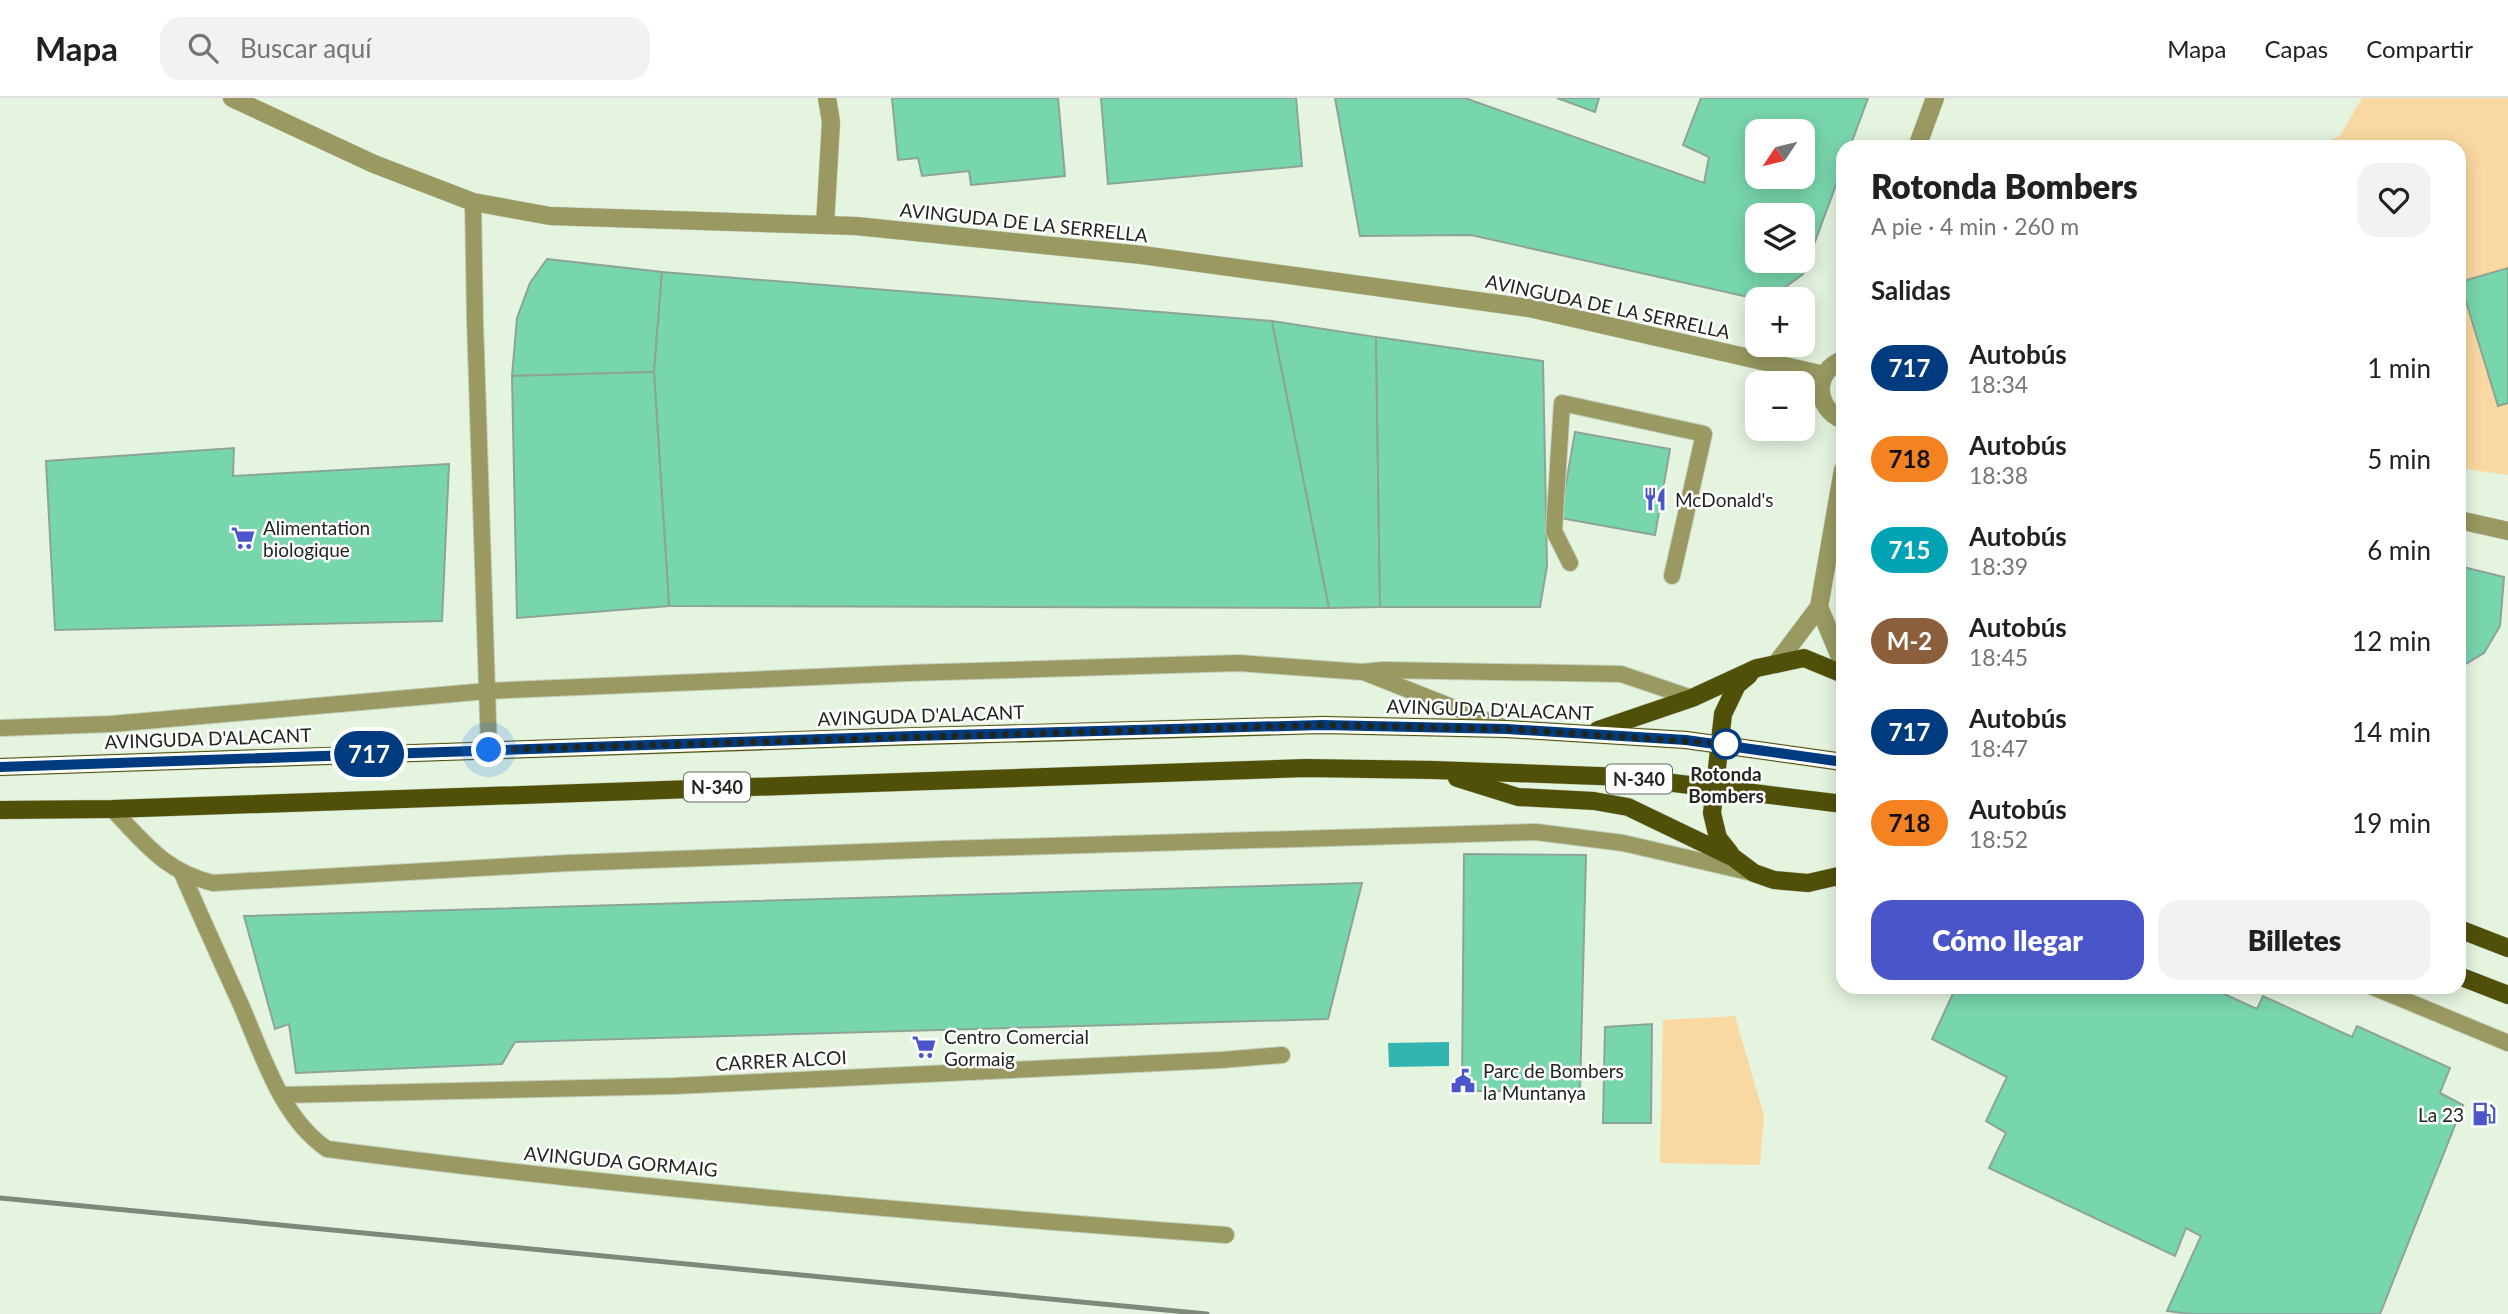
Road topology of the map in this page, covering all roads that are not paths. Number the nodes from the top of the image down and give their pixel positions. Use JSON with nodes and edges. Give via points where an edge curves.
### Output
{"nodes":[{"id":1,"x":232,"y":98,"type":"edge"},
{"id":2,"x":827,"y":98,"type":"edge"},
{"id":3,"x":1935,"y":98,"type":"edge"},
{"id":4,"x":1920,"y":140,"type":"edge"},
{"id":5,"x":473,"y":202,"type":"junction"},
{"id":6,"x":825,"y":225,"type":"junction"},
{"id":7,"x":1836,"y":363,"type":"edge"},
{"id":8,"x":1824,"y":375,"type":"junction"},
{"id":9,"x":1836,"y":416,"type":"edge"},
{"id":10,"x":1836,"y":510,"type":"edge"},
{"id":11,"x":2466,"y":522,"type":"edge"},
{"id":12,"x":2508,"y":531,"type":"edge"},
{"id":13,"x":1570,"y":563,"type":"dead end"},
{"id":14,"x":1672,"y":576,"type":"dead end"},
{"id":15,"x":1819,"y":607,"type":"junction"},
{"id":16,"x":1836,"y":647,"type":"edge"},
{"id":17,"x":1776,"y":664,"type":"junction"},
{"id":18,"x":1757,"y":668,"type":"junction"},
{"id":19,"x":1836,"y":671,"type":"edge"},
{"id":20,"x":1362,"y":672,"type":"junction"},
{"id":21,"x":487,"y":691,"type":"junction"},
{"id":22,"x":1692,"y":698,"type":"junction"},
{"id":23,"x":0,"y":728,"type":"edge"},
{"id":24,"x":1507,"y":729,"type":"junction"},
{"id":25,"x":1588,"y":733,"type":"junction"},
{"id":26,"x":1721,"y":744,"type":"junction"},
{"id":27,"x":489,"y":750,"type":"junction"},
{"id":28,"x":1836,"y":761,"type":"edge"},
{"id":29,"x":0,"y":766,"type":"edge"},
{"id":30,"x":1434,"y":770,"type":"junction"},
{"id":31,"x":1716,"y":789,"type":"junction"},
{"id":32,"x":1836,"y":803,"type":"edge"},
{"id":33,"x":112,"y":808,"type":"junction"},
{"id":34,"x":0,"y":810,"type":"edge"},
{"id":35,"x":1734,"y":858,"type":"junction"},
{"id":36,"x":182,"y":873,"type":"junction"},
{"id":37,"x":1754,"y":873,"type":"junction"},
{"id":38,"x":1836,"y":877,"type":"edge"},
{"id":39,"x":2466,"y":932,"type":"edge"},
{"id":40,"x":2508,"y":948,"type":"edge"},
{"id":41,"x":2466,"y":979,"type":"edge"},
{"id":42,"x":2390,"y":994,"type":"edge"},
{"id":43,"x":2508,"y":995,"type":"edge"},
{"id":44,"x":2508,"y":1043,"type":"edge"},
{"id":45,"x":1282,"y":1055,"type":"dead end"},
{"id":46,"x":281,"y":1095,"type":"junction"},
{"id":47,"x":1226,"y":1235,"type":"dead end"}],
"edges":[{"from":1,"to":5,"type":"street","name":"AVINGUDA DE LA SERRELLA","via":[[374,164]]},
{"from":2,"to":6,"type":"street","via":[[831,122]]},
{"from":3,"to":4,"type":"street"},
{"from":5,"to":6,"type":"street","name":"AVINGUDA DE LA SERRELLA","via":[[550,216]]},
{"from":5,"to":21,"type":"lane"},
{"from":6,"to":8,"type":"street","name":"AVINGUDA DE LA SERRELLA","via":[[1142,255],[1529,307]]},
{"from":7,"to":8,"type":"street"},
{"from":8,"to":9,"type":"street","via":[[1820,395]]},
{"from":10,"to":15,"type":"street"},
{"from":11,"to":12,"type":"street"},
{"from":13,"to":14,"type":"lane","via":[[1554,531],[1562,403],[1704,434]]},
{"from":15,"to":16,"type":"street"},
{"from":15,"to":17,"type":"street"},
{"from":17,"to":18,"type":"main road"},
{"from":17,"to":19,"type":"main road","via":[[1804,658]]},
{"from":18,"to":22,"type":"main road"},
{"from":18,"to":26,"type":"main road","via":[[1732,694],[1723,714]]},
{"from":20,"to":21,"type":"lane","via":[[1239,663]]},
{"from":20,"to":22,"type":"lane","via":[[1621,674]]},
{"from":20,"to":24,"type":"lane"},
{"from":21,"to":23,"type":"lane","via":[[111,724]]},
{"from":21,"to":27,"type":"lane"},
{"from":22,"to":25,"type":"main road"},
{"from":24,"to":25,"type":"main road","name":"AVINGUDA D'ALACANT","number":"N-340"},
{"from":24,"to":27,"type":"main road","name":"AVINGUDA D'ALACANT","number":"N-340","via":[[1322,725]]},
{"from":25,"to":26,"type":"main road","name":"AVINGUDA D'ALACANT","number":"N-340"},
{"from":26,"to":28,"type":"main road","name":"AVINGUDA D'ALACANT","number":"N-340"},
{"from":26,"to":31,"type":"main road"},
{"from":27,"to":29,"type":"main road","name":"AVINGUDA D'ALACANT","number":"N-340"},
{"from":30,"to":31,"type":"main road","number":"N-340","via":[[1625,778]]},
{"from":30,"to":33,"type":"main road","number":"N-340","via":[[1164,772]]},
{"from":30,"to":35,"type":"main road","via":[[1518,797],[1628,807]]},
{"from":31,"to":32,"type":"main road","number":"N-340"},
{"from":31,"to":35,"type":"main road","via":[[1714,825]]},
{"from":33,"to":34,"type":"main road","number":"N-340"},
{"from":33,"to":36,"type":"lane","via":[[162,861]]},
{"from":35,"to":37,"type":"main road"},
{"from":36,"to":37,"type":"lane","via":[[229,883],[568,863],[1536,832],[1623,843]]},
{"from":36,"to":46,"type":"lane","name":"AVINGUDA GORMAIG"},
{"from":37,"to":38,"type":"main road","via":[[1789,883]]},
{"from":39,"to":40,"type":"main road"},
{"from":41,"to":43,"type":"main road"},
{"from":42,"to":44,"type":"lane"},
{"from":45,"to":46,"type":"lane","name":"CARRER ALCOI","via":[[701,1085]]},
{"from":46,"to":47,"type":"lane","name":"AVINGUDA GORMAIG","via":[[304,1129],[327,1149],[466,1167],[957,1214]]}]}
